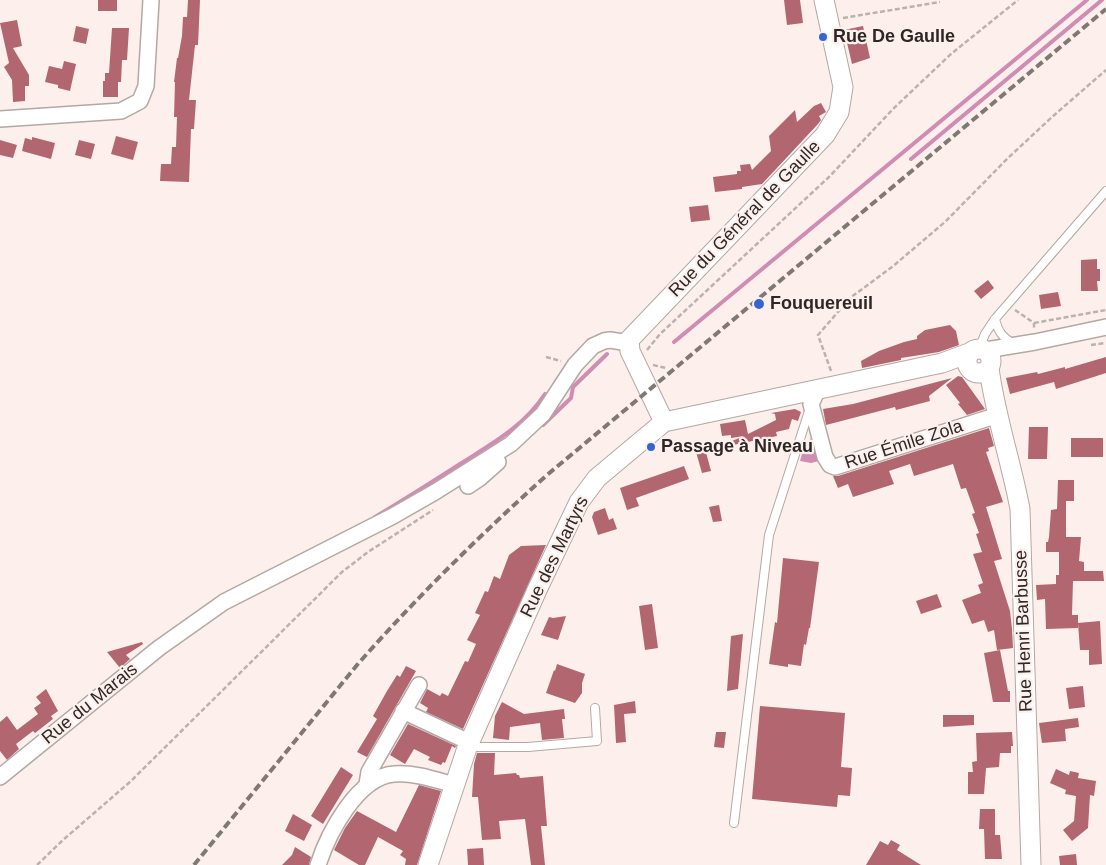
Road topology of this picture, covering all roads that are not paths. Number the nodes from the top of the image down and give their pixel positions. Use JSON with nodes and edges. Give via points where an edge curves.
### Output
{"nodes":[{"id":1,"x":151,"y":0,"type":"edge"},
{"id":2,"x":824,"y":0,"type":"edge"},
{"id":3,"x":0,"y":119,"type":"edge"},
{"id":4,"x":1106,"y":191,"type":"edge"},
{"id":5,"x":996,"y":319,"type":"junction"},
{"id":6,"x":1106,"y":327,"type":"edge"},
{"id":7,"x":629,"y":343,"type":"junction"},
{"id":8,"x":1018,"y":346,"type":"junction"},
{"id":9,"x":980,"y":360,"type":"junction"},
{"id":10,"x":815,"y":397,"type":"junction"},
{"id":11,"x":996,"y":408,"type":"junction"},
{"id":12,"x":664,"y":422,"type":"junction"},
{"id":13,"x":519,"y":438,"type":"junction"},
{"id":14,"x":468,"y":486,"type":"dead end"},
{"id":15,"x":418,"y":685,"type":"dead end"},
{"id":16,"x":595,"y":708,"type":"dead end"},
{"id":17,"x":403,"y":711,"type":"junction"},
{"id":18,"x":468,"y":745,"type":"junction"},
{"id":19,"x":0,"y":778,"type":"edge"},
{"id":20,"x":367,"y":784,"type":"junction"},
{"id":21,"x":454,"y":785,"type":"junction"},
{"id":22,"x":734,"y":822,"type":"dead end"},
{"id":23,"x":318,"y":865,"type":"edge"},
{"id":24,"x":428,"y":865,"type":"edge"},
{"id":25,"x":1031,"y":865,"type":"edge"}],
"edges":[{"from":1,"to":3,"type":"street","via":[[146,86],[140,101],[121,111]]},
{"from":2,"to":7,"type":"street","name":"Rue du Général de Gaulle","via":[[842,87],[839,112],[830,128],[631,337]]},
{"from":4,"to":5,"type":"lane"},
{"from":5,"to":8,"type":"lane","via":[[997,328],[1004,338]]},
{"from":5,"to":9,"type":"lane","via":[[985,334]]},
{"from":6,"to":8,"type":"street"},
{"from":7,"to":12,"type":"street"},
{"from":7,"to":13,"type":"street","via":[[604,341],[593,346],[574,365],[543,414]]},
{"from":8,"to":9,"type":"street"},
{"from":9,"to":10,"type":"street","via":[[942,363],[836,386]]},
{"from":9,"to":11,"type":"street","name":"Rue Henri Barbusse","via":[[984,385]]},
{"from":10,"to":11,"type":"street","name":"Rue Émile Zola","via":[[826,458],[836,468]]},
{"from":10,"to":12,"type":"street","name":"Rue des Martyrs"},
{"from":10,"to":22,"type":"lane","via":[[769,535]]},
{"from":11,"to":25,"type":"street","name":"Rue Henri Barbusse","via":[[1020,509]]},
{"from":12,"to":18,"type":"street","name":"Rue des Martyrs","via":[[597,478],[582,496]]},
{"from":13,"to":14,"type":"street","via":[[492,468]]},
{"from":13,"to":19,"type":"street","name":"Rue du Marais","via":[[436,492],[224,602],[159,648]]},
{"from":15,"to":17,"type":"street"},
{"from":16,"to":18,"type":"lane","via":[[597,741],[528,747]]},
{"from":17,"to":18,"type":"street"},
{"from":17,"to":20,"type":"street","via":[[369,772]]},
{"from":18,"to":21,"type":"street","name":"Rue des Martyrs"},
{"from":20,"to":21,"type":"street","via":[[379,777],[407,774]]},
{"from":20,"to":23,"type":"street","via":[[335,825]]},
{"from":21,"to":24,"type":"street","name":"Rue des Martyrs"}]}
